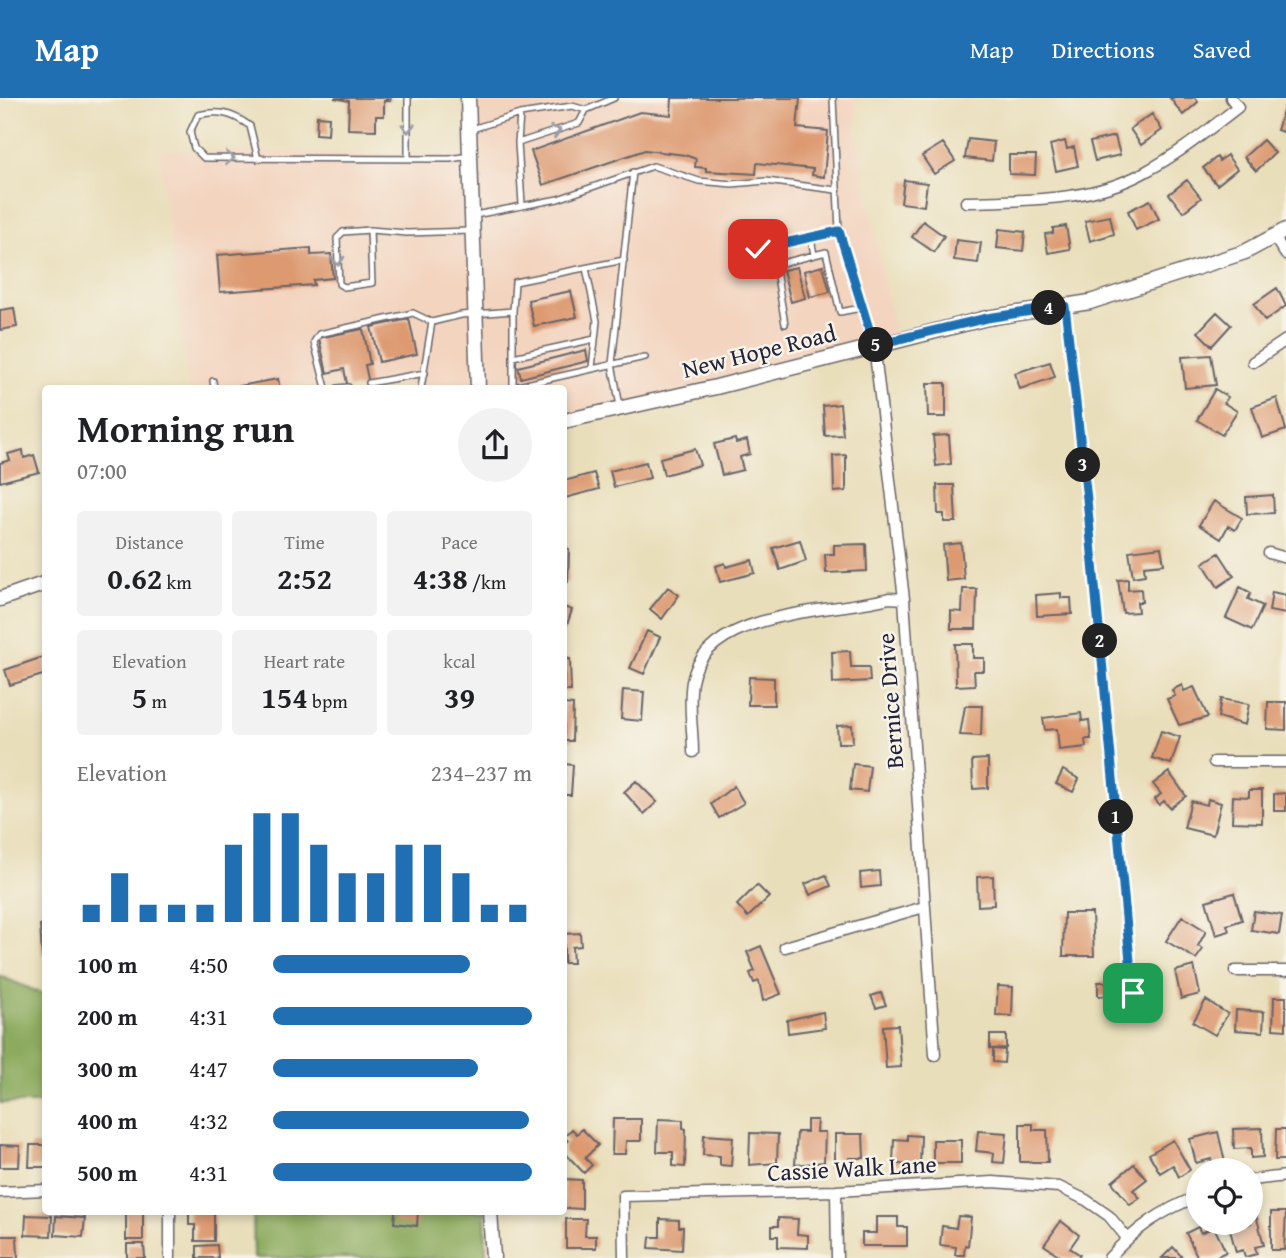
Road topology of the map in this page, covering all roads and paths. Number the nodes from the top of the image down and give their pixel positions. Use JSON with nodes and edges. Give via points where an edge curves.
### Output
{"nodes":[{"id":1,"x":408,"y":98,"type":"edge"},
{"id":2,"x":468,"y":98,"type":"edge"},
{"id":3,"x":614,"y":98,"type":"edge"},
{"id":4,"x":833,"y":98,"type":"edge"},
{"id":5,"x":1231,"y":98,"type":"edge"},
{"id":6,"x":586,"y":110,"type":"junction"},
{"id":7,"x":520,"y":114,"type":"junction"},
{"id":8,"x":469,"y":130,"type":"junction"},
{"id":9,"x":518,"y":143,"type":"junction"},
{"id":10,"x":469,"y":156,"type":"junction"},
{"id":11,"x":258,"y":159,"type":"junction"},
{"id":12,"x":408,"y":159,"type":"junction"},
{"id":13,"x":633,"y":172,"type":"junction"},
{"id":14,"x":836,"y":190,"type":"junction"},
{"id":15,"x":966,"y":202,"type":"dead end"},
{"id":16,"x":522,"y":204,"type":"junction"},
{"id":17,"x":471,"y":224,"type":"junction"},
{"id":18,"x":370,"y":230,"type":"junction"},
{"id":19,"x":839,"y":231,"type":"junction"},
{"id":20,"x":1280,"y":233,"type":"edge"},
{"id":21,"x":811,"y":238,"type":"junction"},
{"id":22,"x":758,"y":249,"type":"dead end"},
{"id":23,"x":814,"y":255,"type":"junction"},
{"id":24,"x":1286,"y":255,"type":"edge"},
{"id":25,"x":624,"y":260,"type":"junction"},
{"id":26,"x":586,"y":268,"type":"junction"},
{"id":27,"x":1065,"y":306,"type":"junction"},
{"id":28,"x":861,"y":307,"type":"junction"},
{"id":29,"x":513,"y":312,"type":"junction"},
{"id":30,"x":473,"y":314,"type":"junction"},
{"id":31,"x":432,"y":322,"type":"junction"},
{"id":32,"x":785,"y":324,"type":"dead end"},
{"id":33,"x":595,"y":339,"type":"junction"},
{"id":34,"x":1286,"y":340,"type":"edge"},
{"id":35,"x":874,"y":345,"type":"junction"},
{"id":36,"x":513,"y":357,"type":"junction"},
{"id":37,"x":645,"y":357,"type":"dead end"},
{"id":38,"x":1253,"y":362,"type":"dead end"},
{"id":39,"x":612,"y":364,"type":"junction"},
{"id":40,"x":592,"y":368,"type":"junction"},
{"id":41,"x":425,"y":373,"type":"junction"},
{"id":42,"x":213,"y":381,"type":"dead end"},
{"id":43,"x":374,"y":384,"type":"edge"},
{"id":44,"x":214,"y":385,"type":"edge"},
{"id":45,"x":325,"y":385,"type":"edge"},
{"id":46,"x":422,"y":385,"type":"edge"},
{"id":47,"x":479,"y":385,"type":"edge"},
{"id":48,"x":513,"y":385,"type":"edge"},
{"id":49,"x":521,"y":385,"type":"edge"},
{"id":50,"x":620,"y":409,"type":"junction"},
{"id":51,"x":567,"y":420,"type":"edge"},
{"id":52,"x":1269,"y":553,"type":"dead end"},
{"id":53,"x":1286,"y":558,"type":"edge"},
{"id":54,"x":42,"y":584,"type":"edge"},
{"id":55,"x":0,"y":598,"type":"edge"},
{"id":56,"x":904,"y":599,"type":"junction"},
{"id":57,"x":693,"y":752,"type":"dead end"},
{"id":58,"x":1214,"y":762,"type":"dead end"},
{"id":59,"x":1286,"y":762,"type":"edge"},
{"id":60,"x":924,"y":907,"type":"junction"},
{"id":61,"x":785,"y":947,"type":"dead end"},
{"id":62,"x":1235,"y":971,"type":"dead end"},
{"id":63,"x":1286,"y":971,"type":"edge"},
{"id":64,"x":1133,"y":993,"type":"dead end"},
{"id":65,"x":935,"y":1055,"type":"dead end"},
{"id":66,"x":1286,"y":1176,"type":"edge"},
{"id":67,"x":1263,"y":1179,"type":"edge"},
{"id":68,"x":42,"y":1190,"type":"edge"},
{"id":69,"x":836,"y":1191,"type":"junction"},
{"id":70,"x":0,"y":1192,"type":"edge"},
{"id":71,"x":1186,"y":1201,"type":"edge"},
{"id":72,"x":170,"y":1215,"type":"edge"},
{"id":73,"x":490,"y":1215,"type":"edge"},
{"id":74,"x":1127,"y":1238,"type":"junction"},
{"id":75,"x":170,"y":1258,"type":"edge"},
{"id":76,"x":493,"y":1258,"type":"edge"},
{"id":77,"x":624,"y":1258,"type":"edge"},
{"id":78,"x":837,"y":1258,"type":"edge"},
{"id":79,"x":1109,"y":1258,"type":"edge"}],
"edges":[{"from":1,"to":12,"type":"lane","one_way":true},
{"from":2,"to":8,"type":"street"},
{"from":3,"to":6,"type":"lane"},
{"from":4,"to":14,"type":"lane"},
{"from":5,"to":15,"type":"street","via":[[1238,107],[1143,174],[1048,200]]},
{"from":6,"to":7,"type":"lane","via":[[572,106]]},
{"from":9,"to":6,"type":"lane","one_way":true,"via":[[579,123]]},
{"from":7,"to":8,"type":"lane"},
{"from":7,"to":9,"type":"lane"},
{"from":8,"to":10,"type":"street"},
{"from":9,"to":16,"type":"lane"},
{"from":10,"to":12,"type":"lane"},
{"from":10,"to":17,"type":"street"},
{"from":11,"to":11,"type":"lane","one_way":true,"via":[[250,126],[233,114],[212,111],[198,115],[190,132],[194,148],[204,158]]},
{"from":11,"to":12,"type":"lane"},
{"from":13,"to":14,"type":"lane","via":[[653,166],[699,181],[766,181]]},
{"from":13,"to":16,"type":"lane","via":[[558,199]]},
{"from":13,"to":25,"type":"lane"},
{"from":14,"to":19,"type":"lane"},
{"from":16,"to":17,"type":"lane"},
{"from":17,"to":18,"type":"lane","via":[[407,233]]},
{"from":17,"to":30,"type":"street"},
{"from":18,"to":18,"type":"lane","one_way":true,"via":[[343,232],[337,238],[339,284],[344,287],[372,283]]},
{"from":19,"to":21,"type":"lane"},
{"from":19,"to":28,"type":"lane"},
{"from":20,"to":24,"type":"street"},
{"from":20,"to":27,"type":"street","name":"New Hope Road","via":[[1245,252]]},
{"from":21,"to":22,"type":"lane"},
{"from":21,"to":23,"type":"lane"},
{"from":23,"to":28,"type":"lane","via":[[826,252],[840,312]]},
{"from":23,"to":32,"type":"lane","via":[[775,265]]},
{"from":25,"to":26,"type":"lane"},
{"from":25,"to":39,"type":"lane"},
{"from":26,"to":29,"type":"lane","via":[[515,282]]},
{"from":26,"to":33,"type":"lane","via":[[597,321]]},
{"from":27,"to":35,"type":"street","name":"New Hope Road","via":[[987,318]]},
{"from":27,"to":64,"type":"lane"},
{"from":28,"to":35,"type":"lane"},
{"from":29,"to":30,"type":"lane"},
{"from":29,"to":36,"type":"lane"},
{"from":30,"to":31,"type":"lane"},
{"from":30,"to":47,"type":"street"},
{"from":31,"to":41,"type":"lane"},
{"from":31,"to":45,"type":"lane","via":[[413,313],[319,334],[314,342]]},
{"from":33,"to":36,"type":"lane"},
{"from":33,"to":40,"type":"lane"},
{"from":34,"to":38,"type":"street"},
{"from":35,"to":50,"type":"street","name":"New Hope Road"},
{"from":35,"to":56,"type":"street","name":"Bernice Drive"},
{"from":36,"to":48,"type":"lane"},
{"from":37,"to":39,"type":"lane"},
{"from":39,"to":40,"type":"lane"},
{"from":39,"to":50,"type":"lane"},
{"from":40,"to":49,"type":"lane"},
{"from":41,"to":43,"type":"lane"},
{"from":41,"to":46,"type":"lane"},
{"from":42,"to":44,"type":"lane"},
{"from":50,"to":51,"type":"street","name":"New Hope Road"},
{"from":52,"to":53,"type":"street"},
{"from":54,"to":55,"type":"street"},
{"from":56,"to":57,"type":"street","via":[[778,616],[728,635],[704,656],[692,683]]},
{"from":56,"to":60,"type":"street","name":"Bernice Drive"},
{"from":58,"to":59,"type":"street"},
{"from":60,"to":61,"type":"street"},
{"from":60,"to":65,"type":"street","name":"Bernice Drive"},
{"from":62,"to":63,"type":"street"},
{"from":66,"to":67,"type":"street"},
{"from":68,"to":70,"type":"street"},
{"from":69,"to":74,"type":"street","name":"Cassie Walk Lane","via":[[993,1182],[1059,1187],[1109,1216]]},
{"from":69,"to":77,"type":"street","name":"Cassie Walk Lane","via":[[623,1196]]},
{"from":69,"to":78,"type":"street"},
{"from":71,"to":74,"type":"street","via":[[1165,1209]]},
{"from":72,"to":75,"type":"street"},
{"from":73,"to":76,"type":"street"},
{"from":74,"to":79,"type":"street"}]}
